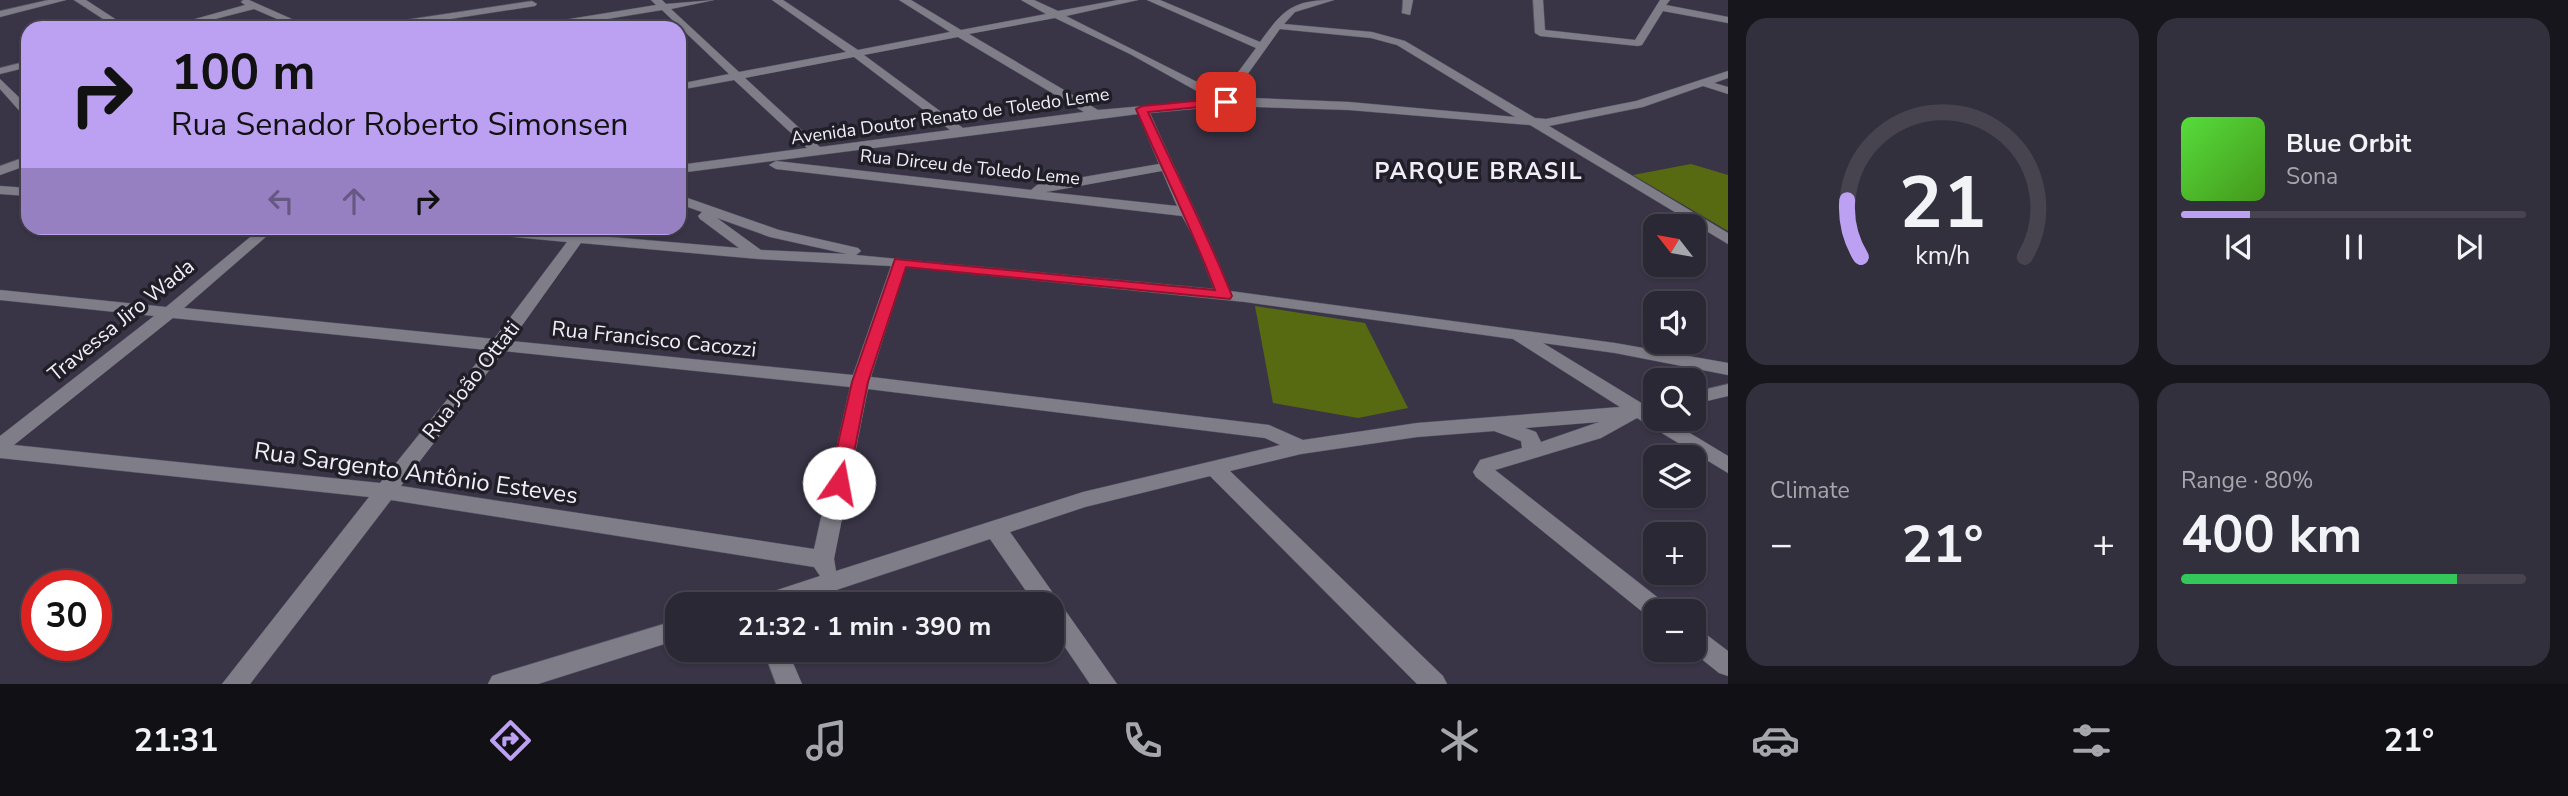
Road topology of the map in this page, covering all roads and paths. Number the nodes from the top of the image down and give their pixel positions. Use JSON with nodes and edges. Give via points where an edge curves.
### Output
{"nodes":[{"id":1,"x":61,"y":0,"type":"edge"},
{"id":2,"x":79,"y":0,"type":"edge"},
{"id":3,"x":241,"y":0,"type":"edge"},
{"id":4,"x":709,"y":0,"type":"edge"},
{"id":5,"x":776,"y":0,"type":"edge"},
{"id":6,"x":904,"y":0,"type":"edge"},
{"id":7,"x":1026,"y":0,"type":"edge"},
{"id":8,"x":1133,"y":0,"type":"edge"},
{"id":9,"x":1152,"y":0,"type":"edge"},
{"id":10,"x":1329,"y":0,"type":"edge"},
{"id":11,"x":1408,"y":0,"type":"edge"},
{"id":12,"x":1538,"y":0,"type":"edge"},
{"id":13,"x":531,"y":2,"type":"edge"},
{"id":14,"x":659,"y":4,"type":"edge"},
{"id":15,"x":1662,"y":4,"type":"edge"},
{"id":16,"x":254,"y":6,"type":"junction"},
{"id":17,"x":1406,"y":13,"type":"dead end"},
{"id":18,"x":0,"y":14,"type":"edge"},
{"id":19,"x":1055,"y":15,"type":"junction"},
{"id":20,"x":1728,"y":20,"type":"edge"},
{"id":21,"x":113,"y":21,"type":"edge"},
{"id":22,"x":195,"y":21,"type":"edge"},
{"id":23,"x":290,"y":21,"type":"edge"},
{"id":24,"x":415,"y":21,"type":"edge"},
{"id":25,"x":539,"y":21,"type":"edge"},
{"id":26,"x":572,"y":21,"type":"edge"},
{"id":27,"x":678,"y":21,"type":"edge"},
{"id":28,"x":1277,"y":26,"type":"junction"},
{"id":29,"x":686,"y":28,"type":"edge"},
{"id":30,"x":960,"y":32,"type":"junction"},
{"id":31,"x":1263,"y":47,"type":"junction"},
{"id":32,"x":855,"y":52,"type":"junction"},
{"id":33,"x":21,"y":66,"type":"edge"},
{"id":34,"x":0,"y":71,"type":"edge"},
{"id":35,"x":1728,"y":74,"type":"edge"},
{"id":36,"x":739,"y":76,"type":"junction"},
{"id":37,"x":0,"y":82,"type":"edge"},
{"id":38,"x":1704,"y":83,"type":"junction"},
{"id":39,"x":686,"y":86,"type":"edge"},
{"id":40,"x":1728,"y":91,"type":"edge"},
{"id":41,"x":1223,"y":99,"type":"junction"},
{"id":42,"x":21,"y":105,"type":"edge"},
{"id":43,"x":1142,"y":109,"type":"junction"},
{"id":44,"x":1096,"y":114,"type":"junction"},
{"id":45,"x":1535,"y":123,"type":"junction"},
{"id":46,"x":961,"y":132,"type":"junction"},
{"id":47,"x":847,"y":148,"type":"junction"},
{"id":48,"x":818,"y":152,"type":"junction"},
{"id":49,"x":748,"y":162,"type":"junction"},
{"id":50,"x":21,"y":163,"type":"edge"},
{"id":51,"x":1168,"y":166,"type":"junction"},
{"id":52,"x":686,"y":168,"type":"edge"},
{"id":53,"x":0,"y":171,"type":"edge"},
{"id":54,"x":855,"y":173,"type":"junction"},
{"id":55,"x":0,"y":190,"type":"edge"},
{"id":56,"x":1023,"y":191,"type":"junction"},
{"id":57,"x":21,"y":192,"type":"edge"},
{"id":58,"x":686,"y":201,"type":"edge"},
{"id":59,"x":686,"y":203,"type":"edge"},
{"id":60,"x":1188,"y":212,"type":"junction"},
{"id":61,"x":775,"y":234,"type":"junction"},
{"id":62,"x":261,"y":235,"type":"edge"},
{"id":63,"x":528,"y":235,"type":"edge"},
{"id":64,"x":1728,"y":239,"type":"edge"},
{"id":65,"x":576,"y":240,"type":"junction"},
{"id":66,"x":758,"y":254,"type":"junction"},
{"id":67,"x":900,"y":262,"type":"junction"},
{"id":68,"x":0,"y":295,"type":"edge"},
{"id":69,"x":1224,"y":296,"type":"junction"},
{"id":70,"x":167,"y":314,"type":"junction"},
{"id":71,"x":1514,"y":334,"type":"junction"},
{"id":72,"x":498,"y":347,"type":"junction"},
{"id":73,"x":1728,"y":369,"type":"edge"},
{"id":74,"x":860,"y":382,"type":"junction"},
{"id":75,"x":1728,"y":390,"type":"edge"},
{"id":76,"x":1706,"y":395,"type":"edge"},
{"id":77,"x":1642,"y":411,"type":"edge"},
{"id":78,"x":1490,"y":424,"type":"junction"},
{"id":79,"x":0,"y":446,"type":"edge"},
{"id":80,"x":1301,"y":446,"type":"junction"},
{"id":81,"x":0,"y":451,"type":"edge"},
{"id":82,"x":1531,"y":452,"type":"junction"},
{"id":83,"x":1728,"y":466,"type":"edge"},
{"id":84,"x":1214,"y":468,"type":"junction"},
{"id":85,"x":383,"y":491,"type":"junction"},
{"id":86,"x":995,"y":529,"type":"junction"},
{"id":87,"x":823,"y":559,"type":"junction"},
{"id":88,"x":831,"y":583,"type":"junction"},
{"id":89,"x":802,"y":592,"type":"edge"},
{"id":90,"x":1040,"y":592,"type":"edge"},
{"id":91,"x":1643,"y":599,"type":"edge"},
{"id":92,"x":1064,"y":626,"type":"edge"},
{"id":93,"x":665,"y":634,"type":"edge"},
{"id":94,"x":1706,"y":648,"type":"edge"},
{"id":95,"x":780,"y":662,"type":"edge"},
{"id":96,"x":1728,"y":665,"type":"edge"},
{"id":97,"x":235,"y":684,"type":"edge"},
{"id":98,"x":501,"y":684,"type":"edge"},
{"id":99,"x":789,"y":684,"type":"edge"},
{"id":100,"x":1104,"y":684,"type":"edge"},
{"id":101,"x":1434,"y":684,"type":"edge"}],
"edges":[{"from":1,"to":18,"type":"street"},
{"from":2,"to":21,"type":"street"},
{"from":3,"to":16,"type":"street"},
{"from":4,"to":14,"type":"street"},
{"from":5,"to":32,"type":"street"},
{"from":6,"to":30,"type":"street"},
{"from":7,"to":19,"type":"street"},
{"from":8,"to":19,"type":"street"},
{"from":9,"to":31,"type":"street"},
{"from":10,"to":28,"type":"street","via":[[1292,10]]},
{"from":11,"to":17,"type":"street"},
{"from":12,"to":15,"type":"street","via":[[1540,33],[1638,43]]},
{"from":13,"to":24,"type":"street"},
{"from":13,"to":25,"type":"street"},
{"from":14,"to":26,"type":"street"},
{"from":14,"to":27,"type":"street"},
{"from":15,"to":20,"type":"street"},
{"from":16,"to":22,"type":"street"},
{"from":16,"to":23,"type":"street"},
{"from":19,"to":30,"type":"street"},
{"from":19,"to":41,"type":"street"},
{"from":28,"to":31,"type":"street"},
{"from":28,"to":45,"type":"street","via":[[1390,38]]},
{"from":29,"to":36,"type":"street"},
{"from":30,"to":32,"type":"street"},
{"from":30,"to":44,"type":"street"},
{"from":31,"to":41,"type":"street"},
{"from":32,"to":36,"type":"street"},
{"from":32,"to":46,"type":"street"},
{"from":33,"to":34,"type":"street"},
{"from":35,"to":38,"type":"street"},
{"from":36,"to":39,"type":"street"},
{"from":36,"to":48,"type":"street"},
{"from":37,"to":42,"type":"street"},
{"from":38,"to":40,"type":"street"},
{"from":38,"to":45,"type":"street","via":[[1628,107]]},
{"from":41,"to":43,"type":"street","name":"Avenida Doutor Renato de Toledo Leme"},
{"from":41,"to":45,"type":"street","name":"Avenida Doutor Renato de Toledo Leme"},
{"from":43,"to":44,"type":"street","name":"Avenida Doutor Renato de Toledo Leme"},
{"from":43,"to":51,"type":"street"},
{"from":44,"to":46,"type":"street","name":"Avenida Doutor Renato de Toledo Leme"},
{"from":45,"to":64,"type":"street"},
{"from":46,"to":47,"type":"street","name":"Avenida Doutor Renato de Toledo Leme"},
{"from":47,"to":48,"type":"street","name":"Avenida Doutor Renato de Toledo Leme"},
{"from":47,"to":54,"type":"street"},
{"from":48,"to":49,"type":"street","name":"Avenida Doutor Renato de Toledo Leme"},
{"from":49,"to":52,"type":"street","name":"Avenida Doutor Renato de Toledo Leme"},
{"from":49,"to":54,"type":"street","name":"Rua Dirceu de Toledo Leme"},
{"from":50,"to":53,"type":"street"},
{"from":51,"to":56,"type":"street"},
{"from":51,"to":60,"type":"street"},
{"from":54,"to":56,"type":"street","name":"Rua Dirceu de Toledo Leme"},
{"from":55,"to":57,"type":"street"},
{"from":56,"to":60,"type":"street","name":"Rua Dirceu de Toledo Leme"},
{"from":58,"to":61,"type":"street"},
{"from":59,"to":66,"type":"street"},
{"from":60,"to":69,"type":"street"},
{"from":61,"to":66,"type":"street"},
{"from":61,"to":67,"type":"street"},
{"from":62,"to":70,"type":"street","name":"Travessa Jiro Wada"},
{"from":63,"to":65,"type":"street"},
{"from":65,"to":66,"type":"street"},
{"from":65,"to":72,"type":"street","name":"Rua João Ottati"},
{"from":66,"to":67,"type":"street"},
{"from":67,"to":69,"type":"street"},
{"from":67,"to":74,"type":"street"},
{"from":68,"to":70,"type":"street","name":"Rua Francisco Cacozzi"},
{"from":69,"to":71,"type":"street"},
{"from":70,"to":72,"type":"street","name":"Rua Francisco Cacozzi"},
{"from":70,"to":79,"type":"street","name":"Travessa Jiro Wada"},
{"from":71,"to":73,"type":"street"},
{"from":71,"to":77,"type":"street"},
{"from":72,"to":74,"type":"street","name":"Rua Francisco Cacozzi"},
{"from":72,"to":85,"type":"street","name":"Rua João Ottati"},
{"from":74,"to":80,"type":"street","name":"Rua Francisco Cacozzi","via":[[1269,432]]},
{"from":74,"to":87,"type":"street"},
{"from":75,"to":76,"type":"street"},
{"from":77,"to":78,"type":"street"},
{"from":77,"to":82,"type":"street","via":[[1594,433]]},
{"from":77,"to":83,"type":"street"},
{"from":78,"to":80,"type":"street"},
{"from":78,"to":82,"type":"street","via":[[1530,437]]},
{"from":80,"to":84,"type":"street"},
{"from":81,"to":85,"type":"street","name":"Rua Sargento Antônio Esteves"},
{"from":82,"to":91,"type":"street","via":[[1487,466],[1483,472]]},
{"from":84,"to":86,"type":"street","via":[[1083,499]]},
{"from":84,"to":101,"type":"street"},
{"from":85,"to":87,"type":"street","name":"Rua Sargento Antônio Esteves"},
{"from":85,"to":97,"type":"street","name":"Rua João Ottati"},
{"from":86,"to":88,"type":"street"},
{"from":86,"to":90,"type":"street"},
{"from":87,"to":88,"type":"street"},
{"from":88,"to":89,"type":"street"},
{"from":92,"to":100,"type":"street"},
{"from":93,"to":98,"type":"street"},
{"from":94,"to":96,"type":"street"},
{"from":95,"to":99,"type":"street"}]}
